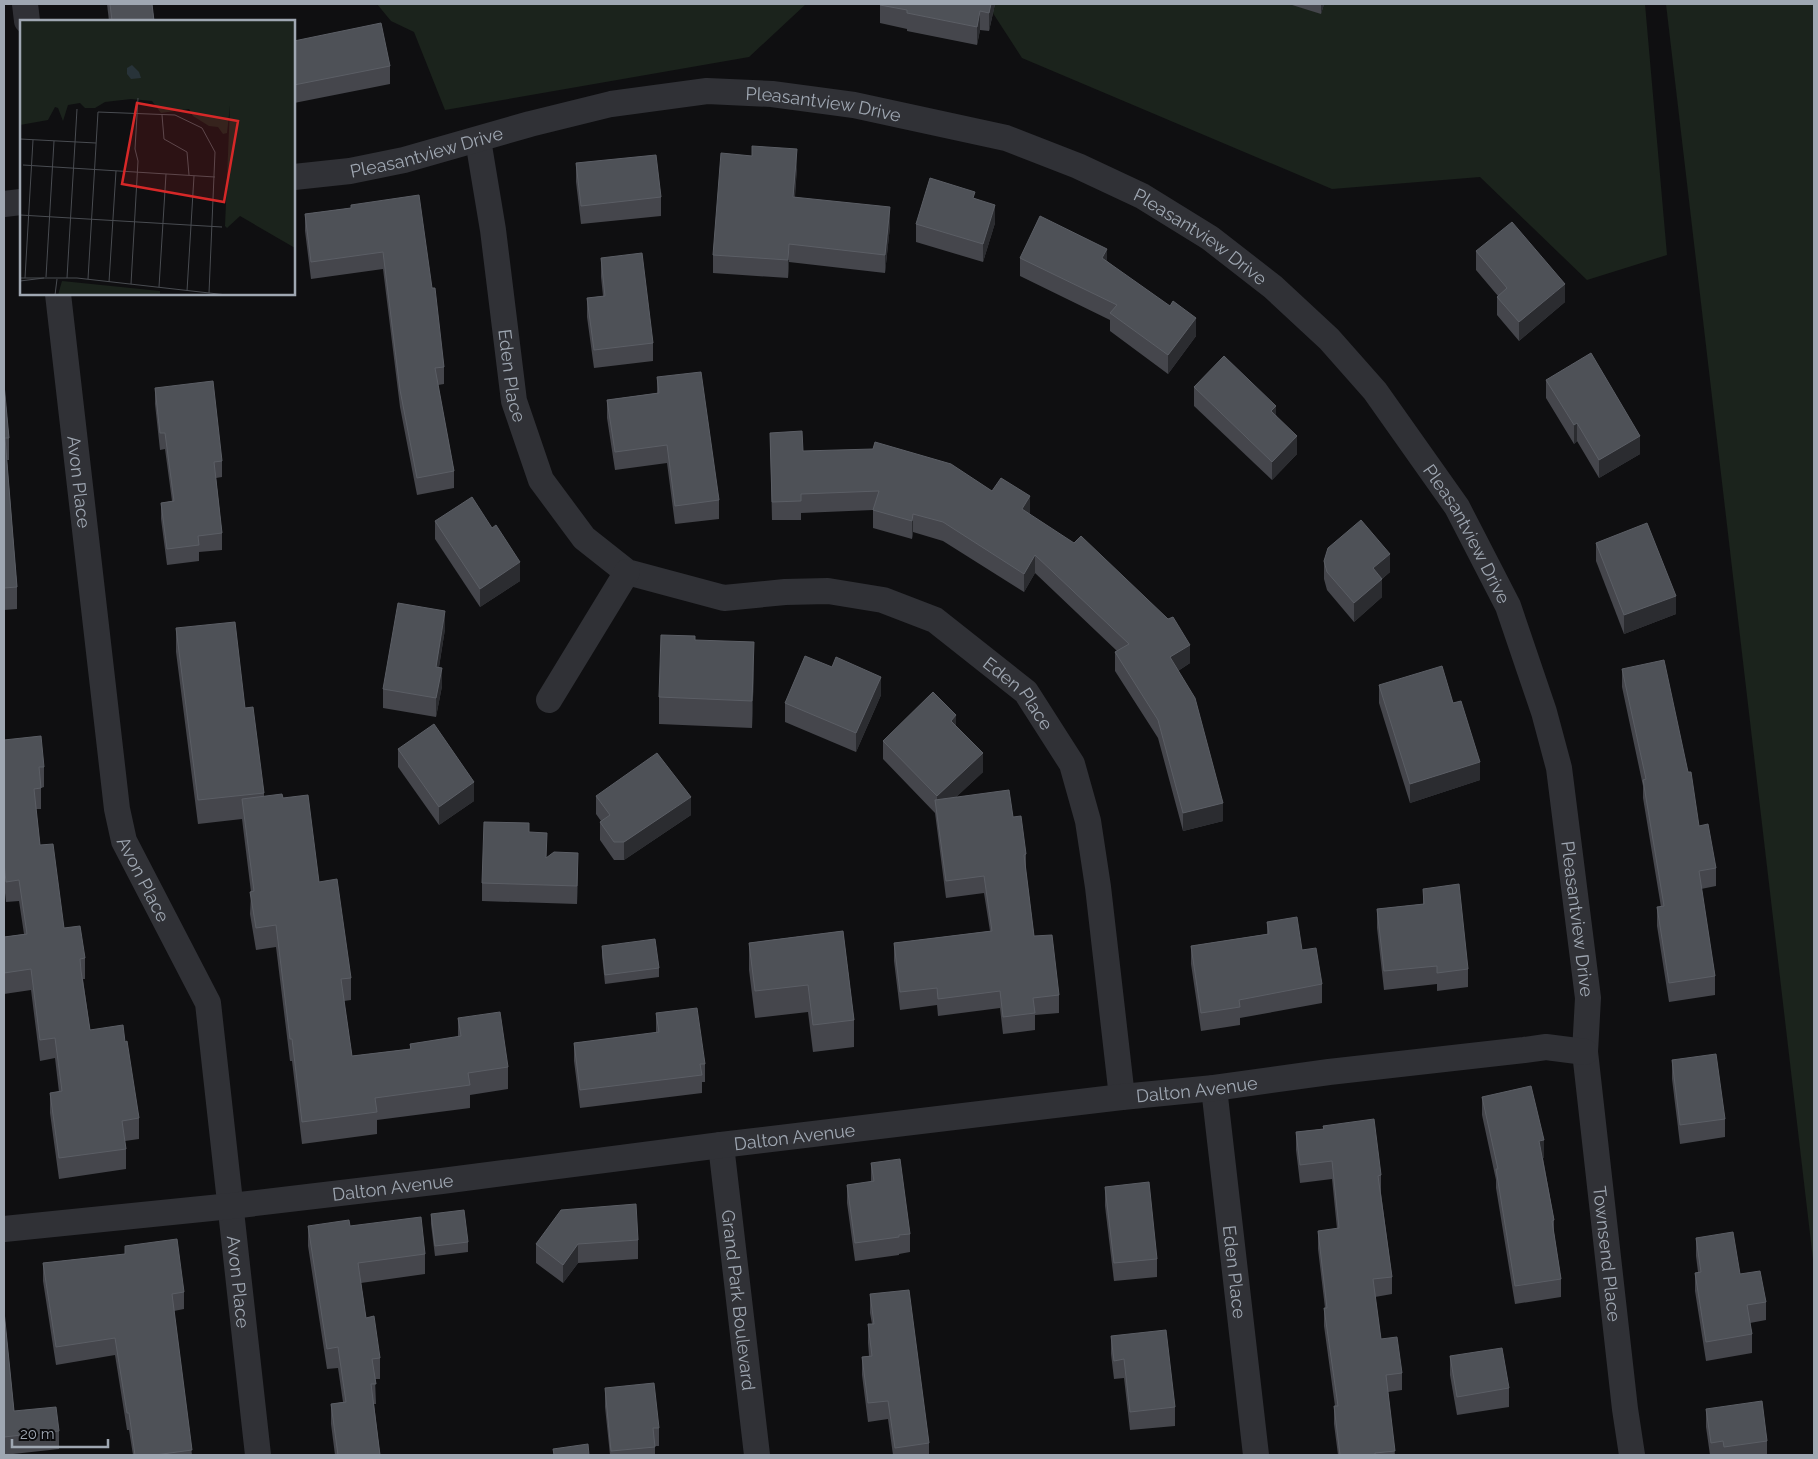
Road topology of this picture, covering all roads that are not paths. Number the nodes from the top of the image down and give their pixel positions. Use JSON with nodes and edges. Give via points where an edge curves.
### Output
{"nodes":[{"id":1,"x":25,"y":4,"type":"edge"},
{"id":2,"x":27,"y":20,"type":"edge"},
{"id":3,"x":478,"y":140,"type":"junction"},
{"id":4,"x":295,"y":177,"type":"edge"},
{"id":5,"x":20,"y":202,"type":"edge"},
{"id":6,"x":4,"y":204,"type":"edge"},
{"id":7,"x":58,"y":295,"type":"edge"},
{"id":8,"x":627,"y":572,"type":"junction"},
{"id":9,"x":549,"y":700,"type":"dead end"},
{"id":10,"x":1585,"y":1052,"type":"junction"},
{"id":11,"x":1214,"y":1088,"type":"junction"},
{"id":12,"x":1122,"y":1097,"type":"junction"},
{"id":13,"x":721,"y":1145,"type":"junction"},
{"id":14,"x":231,"y":1206,"type":"junction"},
{"id":15,"x":4,"y":1229,"type":"edge"},
{"id":16,"x":258,"y":1455,"type":"edge"},
{"id":17,"x":757,"y":1455,"type":"edge"},
{"id":18,"x":1256,"y":1455,"type":"edge"},
{"id":19,"x":1632,"y":1455,"type":"edge"}],
"edges":[{"from":1,"to":2,"type":"street"},
{"from":3,"to":4,"type":"street","name":"Pleasantview Drive","via":[[350,171]]},
{"from":3,"to":8,"type":"street","name":"Eden Place","via":[[494,230],[514,401],[540,480],[584,538]]},
{"from":3,"to":10,"type":"street","name":"Pleasantview Drive","via":[[611,104],[707,91],[772,94],[854,105],[1006,138],[1078,166],[1142,196],[1202,234],[1274,287],[1329,339],[1375,391],[1457,507],[1508,606],[1544,712],[1559,768],[1588,998]]},
{"from":5,"to":6,"type":"street"},
{"from":7,"to":14,"type":"street","name":"Avon Place","via":[[118,814],[124,841],[208,1003]]},
{"from":8,"to":9,"type":"street"},
{"from":8,"to":12,"type":"street","name":"Eden Place","via":[[724,598],[828,591],[883,600],[935,620],[1026,692],[1072,764],[1088,821]]},
{"from":10,"to":11,"type":"street","name":"Dalton Avenue","via":[[1546,1047]]},
{"from":10,"to":19,"type":"street","name":"Townsend Place"},
{"from":11,"to":12,"type":"street","name":"Dalton Avenue"},
{"from":11,"to":18,"type":"street","name":"Eden Place"},
{"from":12,"to":13,"type":"street","name":"Dalton Avenue"},
{"from":13,"to":14,"type":"street","name":"Dalton Avenue"},
{"from":13,"to":17,"type":"street","name":"Grand Park Boulevard"},
{"from":14,"to":15,"type":"street","name":"Dalton Avenue"},
{"from":14,"to":16,"type":"street","name":"Avon Place"}]}
